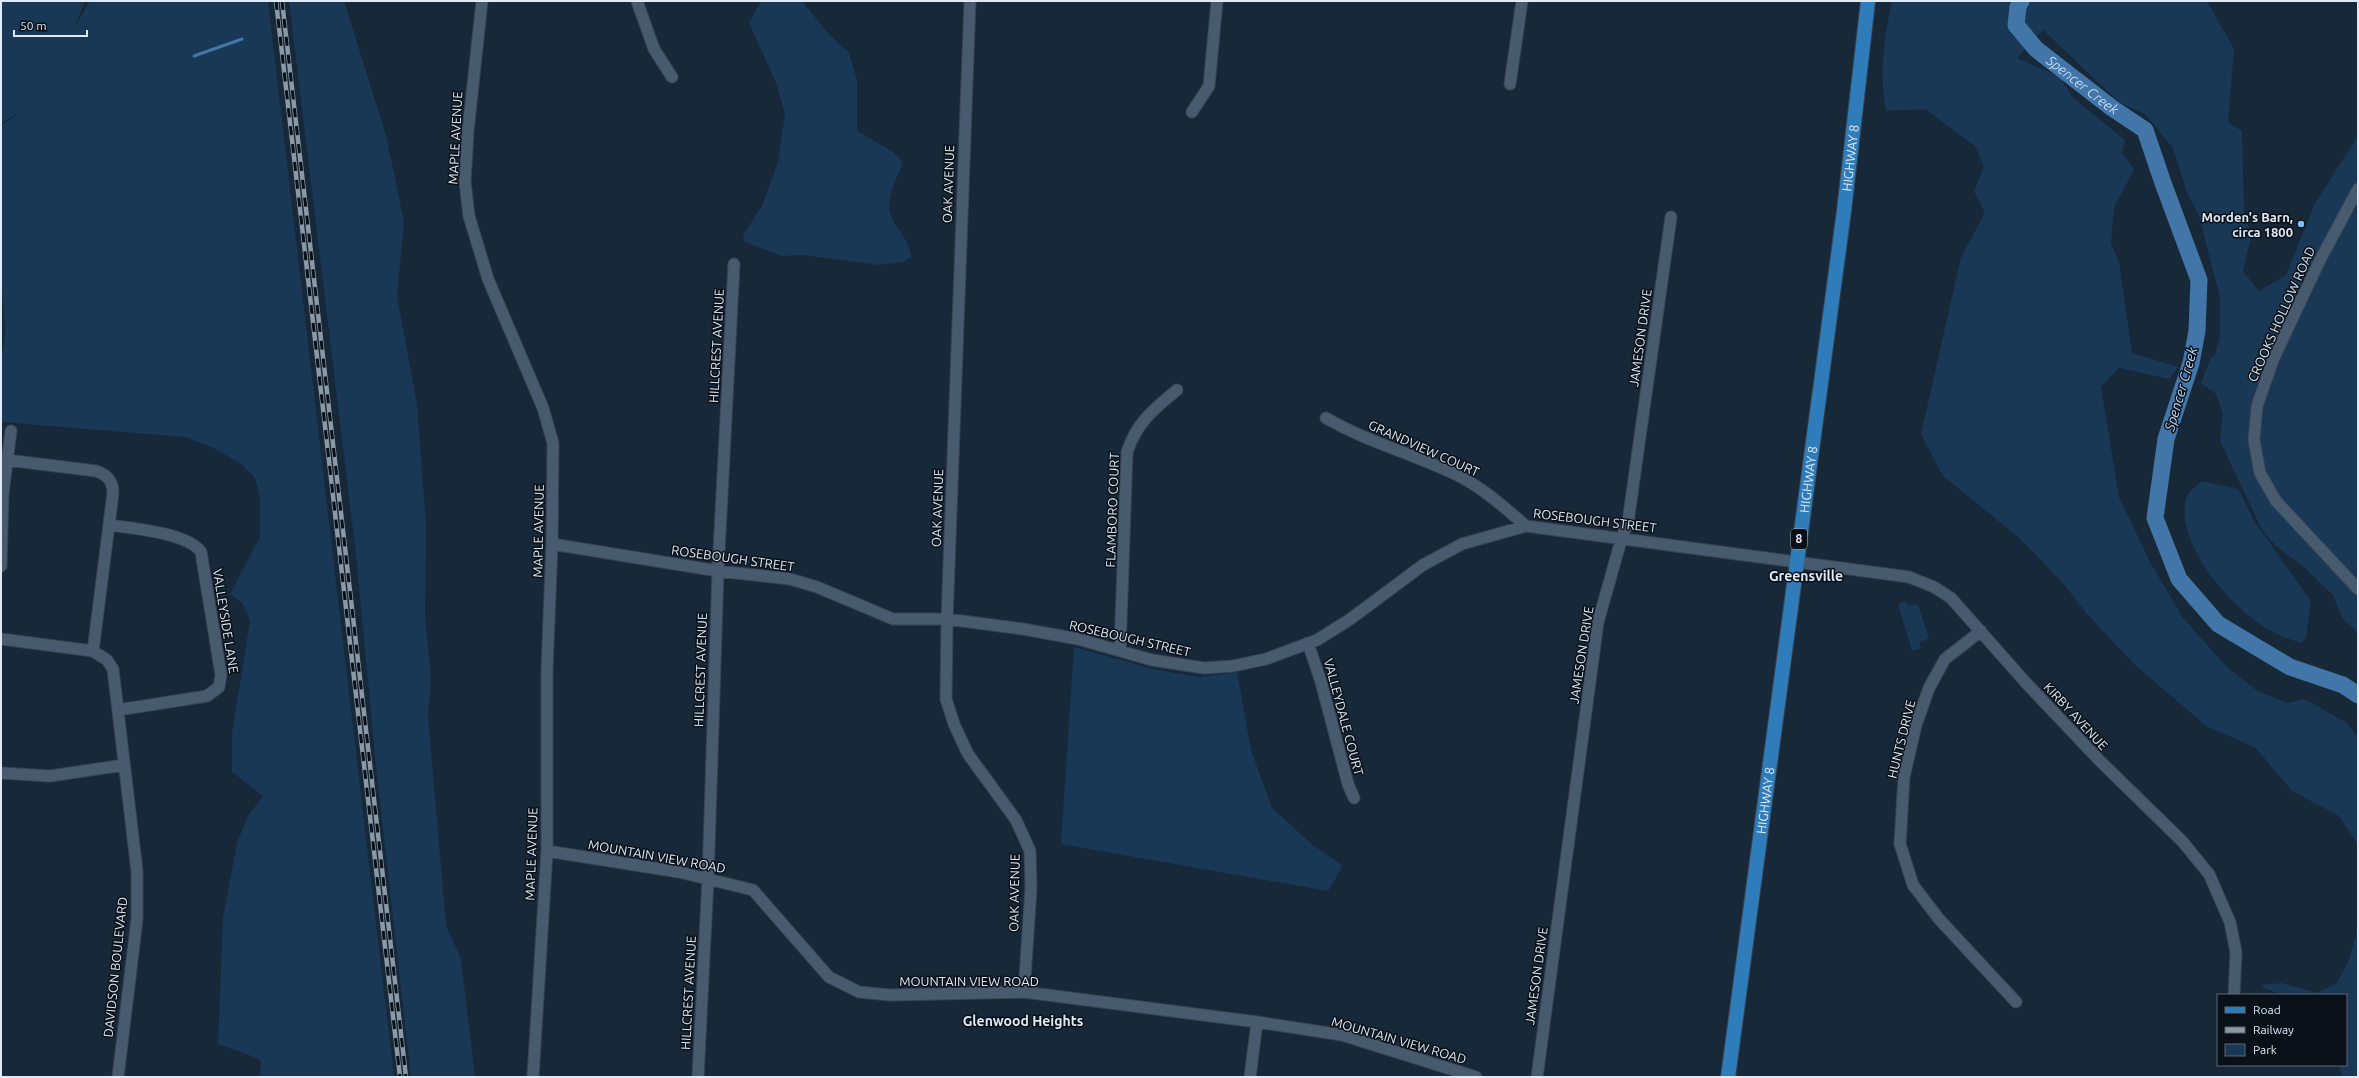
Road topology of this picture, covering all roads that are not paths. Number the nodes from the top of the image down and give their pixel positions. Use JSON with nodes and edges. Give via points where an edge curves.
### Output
{"nodes":[{"id":1,"x":482,"y":1,"type":"edge"},
{"id":2,"x":637,"y":1,"type":"edge"},
{"id":3,"x":970,"y":1,"type":"edge"},
{"id":4,"x":1217,"y":1,"type":"edge"},
{"id":5,"x":1522,"y":1,"type":"edge"},
{"id":6,"x":1868,"y":1,"type":"edge"},
{"id":7,"x":672,"y":77,"type":"dead end"},
{"id":8,"x":1510,"y":84,"type":"dead end"},
{"id":9,"x":1192,"y":112,"type":"dead end"},
{"id":10,"x":2358,"y":189,"type":"edge"},
{"id":11,"x":1671,"y":217,"type":"dead end"},
{"id":12,"x":734,"y":264,"type":"dead end"},
{"id":13,"x":1176,"y":390,"type":"dead end"},
{"id":14,"x":1326,"y":418,"type":"dead end"},
{"id":15,"x":11,"y":431,"type":"dead end"},
{"id":16,"x":7,"y":460,"type":"junction"},
{"id":17,"x":109,"y":525,"type":"junction"},
{"id":18,"x":1526,"y":526,"type":"junction"},
{"id":19,"x":1622,"y":537,"type":"junction"},
{"id":20,"x":552,"y":544,"type":"junction"},
{"id":21,"x":1796,"y":561,"type":"junction"},
{"id":22,"x":1,"y":566,"type":"edge"},
{"id":23,"x":718,"y":571,"type":"junction"},
{"id":24,"x":2358,"y":589,"type":"edge"},
{"id":25,"x":947,"y":619,"type":"junction"},
{"id":26,"x":1981,"y":630,"type":"junction"},
{"id":27,"x":1,"y":639,"type":"edge"},
{"id":28,"x":1308,"y":643,"type":"junction"},
{"id":29,"x":1120,"y":650,"type":"junction"},
{"id":30,"x":93,"y":651,"type":"junction"},
{"id":31,"x":118,"y":710,"type":"junction"},
{"id":32,"x":124,"y":765,"type":"junction"},
{"id":33,"x":1,"y":773,"type":"edge"},
{"id":34,"x":1354,"y":798,"type":"dead end"},
{"id":35,"x":547,"y":851,"type":"junction"},
{"id":36,"x":708,"y":878,"type":"junction"},
{"id":37,"x":1024,"y":992,"type":"junction"},
{"id":38,"x":2234,"y":994,"type":"edge"},
{"id":39,"x":2016,"y":1002,"type":"dead end"},
{"id":40,"x":1257,"y":1022,"type":"junction"},
{"id":41,"x":118,"y":1077,"type":"edge"},
{"id":42,"x":533,"y":1077,"type":"edge"},
{"id":43,"x":698,"y":1077,"type":"edge"},
{"id":44,"x":1250,"y":1077,"type":"edge"},
{"id":45,"x":1476,"y":1077,"type":"edge"},
{"id":46,"x":1537,"y":1077,"type":"edge"},
{"id":47,"x":1728,"y":1077,"type":"edge"}],
"edges":[{"from":1,"to":20,"type":"street","name":"MAPLE AVENUE","via":[[468,131],[465,182],[469,216],[488,279],[543,408],[553,443]]},
{"from":2,"to":7,"type":"street","via":[[654,49]]},
{"from":3,"to":25,"type":"street","name":"OAK AVENUE"},
{"from":4,"to":9,"type":"street","via":[[1210,86]]},
{"from":5,"to":8,"type":"street"},
{"from":6,"to":21,"type":"main road","name":"HIGHWAY 8","number":"8","via":[[1843,218]]},
{"from":10,"to":24,"type":"street","name":"CROOKS HOLLOW ROAD","via":[[2320,260],[2273,360],[2258,406],[2254,440],[2260,473],[2276,501]]},
{"from":11,"to":19,"type":"street","name":"JAMESON DRIVE","via":[[1628,522]]},
{"from":12,"to":23,"type":"street","name":"HILLCREST AVENUE"},
{"from":13,"to":29,"type":"street","name":"FLAMBORO COURT","via":[[1148,414],[1134,433],[1127,452]]},
{"from":14,"to":18,"type":"street","name":"GRANDVIEW COURT","via":[[1345,430],[1457,475],[1483,490]]},
{"from":15,"to":16,"type":"street"},
{"from":16,"to":17,"type":"street","via":[[102,473],[113,486]]},
{"from":16,"to":22,"type":"street","via":[[3,493]]},
{"from":17,"to":30,"type":"street"},
{"from":17,"to":31,"type":"street","name":"VALLEYSIDE LANE","via":[[155,532],[197,545],[201,552],[221,675],[219,687],[207,696]]},
{"from":18,"to":19,"type":"street","name":"ROSEBOUGH STREET"},
{"from":18,"to":28,"type":"street","name":"ROSEBOUGH STREET","via":[[1462,544],[1423,565],[1349,620]]},
{"from":19,"to":21,"type":"street","name":"ROSEBOUGH STREET"},
{"from":19,"to":46,"type":"street","name":"JAMESON DRIVE","via":[[1598,622]]},
{"from":20,"to":23,"type":"street","name":"ROSEBOUGH STREET"},
{"from":20,"to":35,"type":"street","name":"MAPLE AVENUE","via":[[547,669]]},
{"from":21,"to":26,"type":"street","name":"KIRBY AVENUE","via":[[1909,577],[1934,587],[1951,598]]},
{"from":21,"to":47,"type":"main road","name":"HIGHWAY 8","number":"8"},
{"from":23,"to":25,"type":"street","name":"ROSEBOUGH STREET","via":[[790,579],[817,587],[893,619]]},
{"from":23,"to":36,"type":"street","name":"HILLCREST AVENUE"},
{"from":25,"to":29,"type":"street","name":"ROSEBOUGH STREET","via":[[1023,629]]},
{"from":25,"to":37,"type":"street","name":"OAK AVENUE","via":[[946,698],[954,724],[968,754],[1016,820],[1030,851],[1031,888]]},
{"from":26,"to":38,"type":"street","name":"KIRBY AVENUE","via":[[2032,690],[2182,841],[2209,874],[2230,922],[2236,952]]},
{"from":26,"to":39,"type":"street","name":"HUNTS DRIVE","via":[[1945,659],[1929,688],[1916,725],[1904,777],[1900,844],[1913,885],[1939,919]]},
{"from":27,"to":30,"type":"street"},
{"from":28,"to":29,"type":"street","name":"ROSEBOUGH STREET","via":[[1266,659],[1233,666],[1204,668],[1152,660]]},
{"from":28,"to":34,"type":"street","name":"VALLEYDALE COURT"},
{"from":30,"to":31,"type":"street","name":"DAVIDSON BOULEVARD","via":[[107,660],[113,669]]},
{"from":31,"to":32,"type":"street","name":"DAVIDSON BOULEVARD"},
{"from":32,"to":33,"type":"street","via":[[50,776]]},
{"from":32,"to":41,"type":"street","name":"DAVIDSON BOULEVARD","via":[[137,871],[137,919]]},
{"from":35,"to":36,"type":"street","name":"MOUNTAIN VIEW ROAD"},
{"from":35,"to":42,"type":"street","name":"MAPLE AVENUE"},
{"from":36,"to":37,"type":"street","name":"MOUNTAIN VIEW ROAD","via":[[754,890],[829,977],[859,992],[890,995]]},
{"from":36,"to":43,"type":"street","name":"HILLCREST AVENUE"},
{"from":37,"to":40,"type":"street","name":"MOUNTAIN VIEW ROAD"},
{"from":40,"to":44,"type":"street"},
{"from":40,"to":45,"type":"street","name":"MOUNTAIN VIEW ROAD","via":[[1342,1035]]}]}
